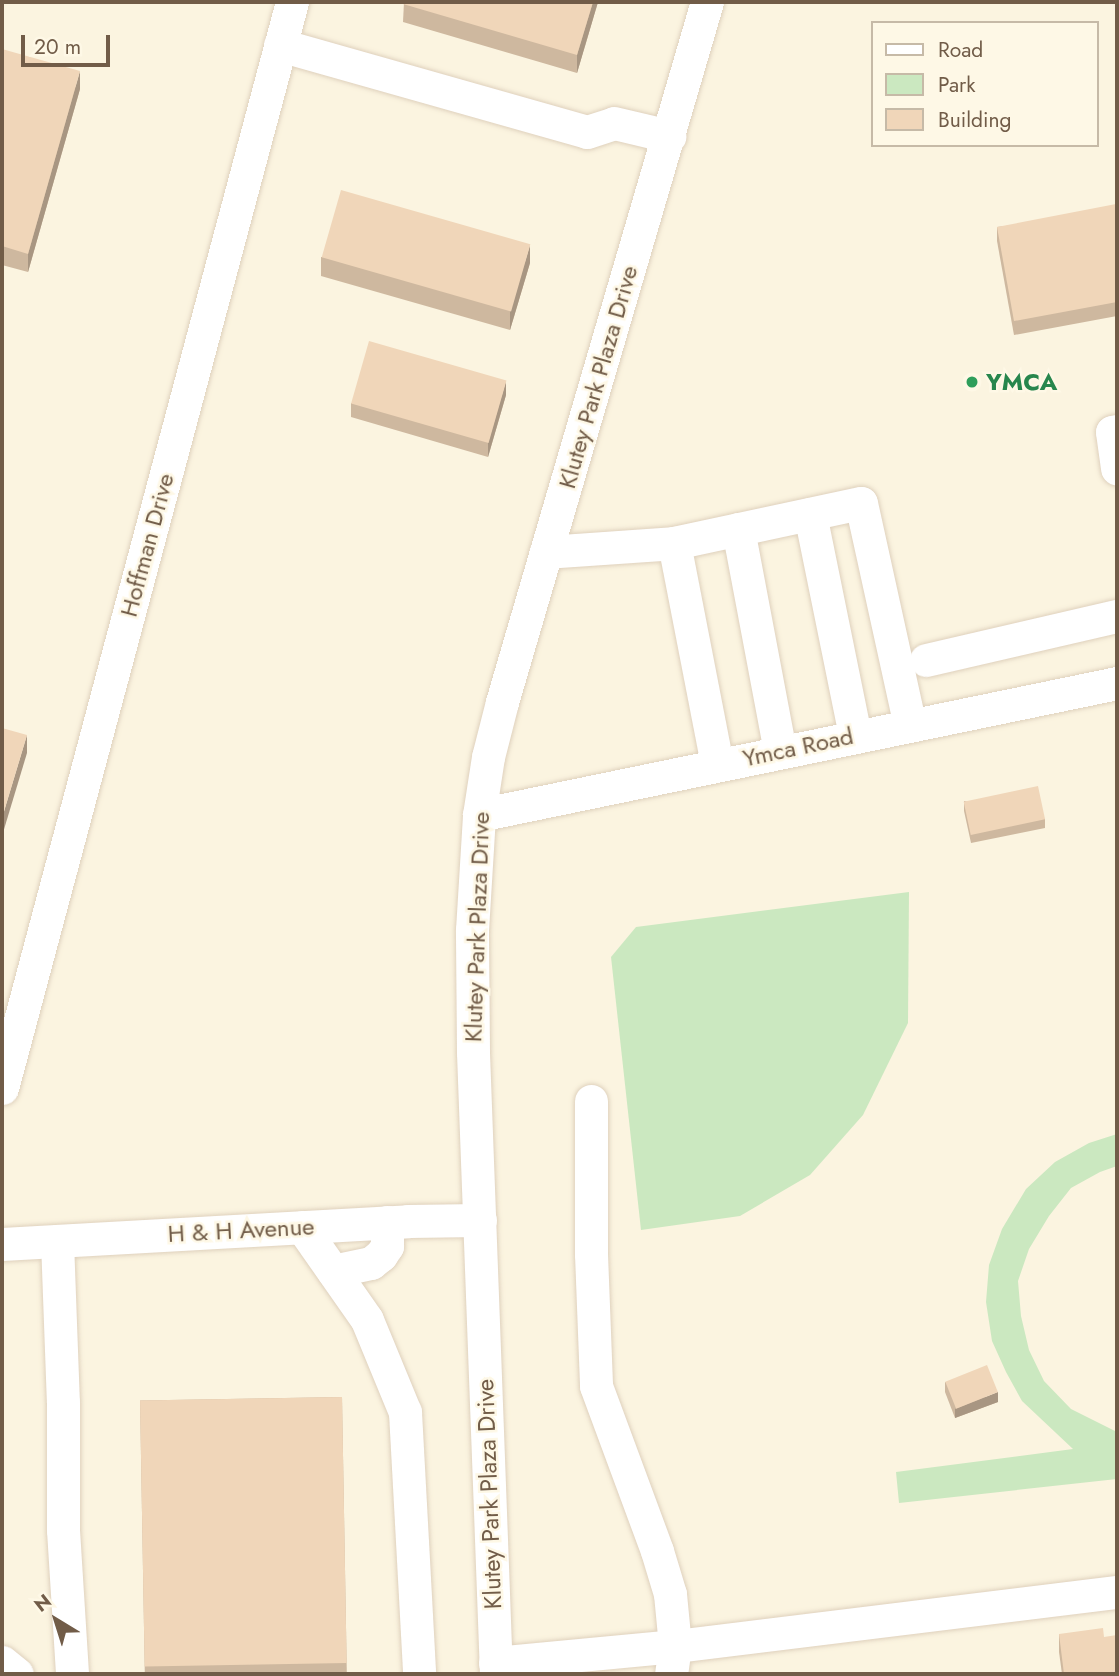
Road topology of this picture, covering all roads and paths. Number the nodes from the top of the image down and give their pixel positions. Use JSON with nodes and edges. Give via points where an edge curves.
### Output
{"nodes":[{"id":1,"x":292,"y":2,"type":"edge"},
{"id":2,"x":707,"y":2,"type":"edge"},
{"id":3,"x":280,"y":45,"type":"junction"},
{"id":4,"x":669,"y":136,"type":"junction"},
{"id":5,"x":1117,"y":431,"type":"edge"},
{"id":6,"x":1117,"y":469,"type":"edge"},
{"id":7,"x":810,"y":514,"type":"junction"},
{"id":8,"x":738,"y":529,"type":"junction"},
{"id":9,"x":674,"y":543,"type":"junction"},
{"id":10,"x":546,"y":552,"type":"junction"},
{"id":11,"x":1117,"y":617,"type":"edge"},
{"id":12,"x":926,"y":660,"type":"dead end"},
{"id":13,"x":1117,"y":683,"type":"edge"},
{"id":14,"x":909,"y":725,"type":"junction"},
{"id":15,"x":855,"y":735,"type":"junction"},
{"id":16,"x":780,"y":751,"type":"junction"},
{"id":17,"x":718,"y":764,"type":"junction"},
{"id":18,"x":479,"y":815,"type":"junction"},
{"id":19,"x":2,"y":1088,"type":"edge"},
{"id":20,"x":591,"y":1101,"type":"dead end"},
{"id":21,"x":480,"y":1220,"type":"junction"},
{"id":22,"x":387,"y":1222,"type":"junction"},
{"id":23,"x":302,"y":1227,"type":"junction"},
{"id":24,"x":57,"y":1241,"type":"junction"},
{"id":25,"x":2,"y":1244,"type":"edge"},
{"id":26,"x":333,"y":1270,"type":"junction"},
{"id":27,"x":1117,"y":1592,"type":"edge"},
{"id":28,"x":673,"y":1660,"type":"edge"},
{"id":29,"x":2,"y":1662,"type":"edge"},
{"id":30,"x":496,"y":1669,"type":"edge"},
{"id":31,"x":17,"y":1674,"type":"edge"},
{"id":32,"x":72,"y":1674,"type":"edge"},
{"id":33,"x":419,"y":1674,"type":"edge"}],
"edges":[{"from":1,"to":3,"type":"street","name":"Hoffman Drive"},
{"from":2,"to":4,"type":"street","name":"Klutey Park Plaza Drive"},
{"from":3,"to":4,"type":"street","via":[[587,132],[614,122]]},
{"from":3,"to":19,"type":"street","name":"Hoffman Drive"},
{"from":4,"to":10,"type":"street","name":"Klutey Park Plaza Drive"},
{"from":5,"to":6,"type":"street","via":[[1112,432]]},
{"from":7,"to":8,"type":"street"},
{"from":7,"to":14,"type":"street","via":[[861,503]]},
{"from":7,"to":15,"type":"street"},
{"from":8,"to":9,"type":"street"},
{"from":8,"to":16,"type":"street"},
{"from":9,"to":10,"type":"street"},
{"from":9,"to":17,"type":"street"},
{"from":10,"to":18,"type":"street","name":"Klutey Park Plaza Drive","via":[[502,702]]},
{"from":11,"to":12,"type":"street"},
{"from":13,"to":14,"type":"street","name":"Ymca Road"},
{"from":14,"to":15,"type":"street","name":"Ymca Road"},
{"from":15,"to":16,"type":"street","name":"Ymca Road"},
{"from":16,"to":17,"type":"street","name":"Ymca Road"},
{"from":17,"to":18,"type":"street","name":"Ymca Road"},
{"from":18,"to":21,"type":"street","name":"Klutey Park Plaza Drive","via":[[472,943]]},
{"from":20,"to":28,"type":"street","via":[[596,1386],[670,1594]]},
{"from":21,"to":22,"type":"street","name":"H & H Avenue"},
{"from":21,"to":30,"type":"street","name":"Klutey Park Plaza Drive"},
{"from":22,"to":23,"type":"street","name":"H & H Avenue"},
{"from":22,"to":26,"type":"street","via":[[387,1246],[381,1255],[371,1263]]},
{"from":23,"to":24,"type":"street","name":"H & H Avenue"},
{"from":23,"to":26,"type":"street"},
{"from":24,"to":25,"type":"street","name":"H & H Avenue"},
{"from":24,"to":32,"type":"street","via":[[63,1530]]},
{"from":26,"to":33,"type":"street","via":[[367,1320],[405,1412]]},
{"from":27,"to":28,"type":"street"},
{"from":28,"to":30,"type":"street"},
{"from":29,"to":31,"type":"street"}]}
